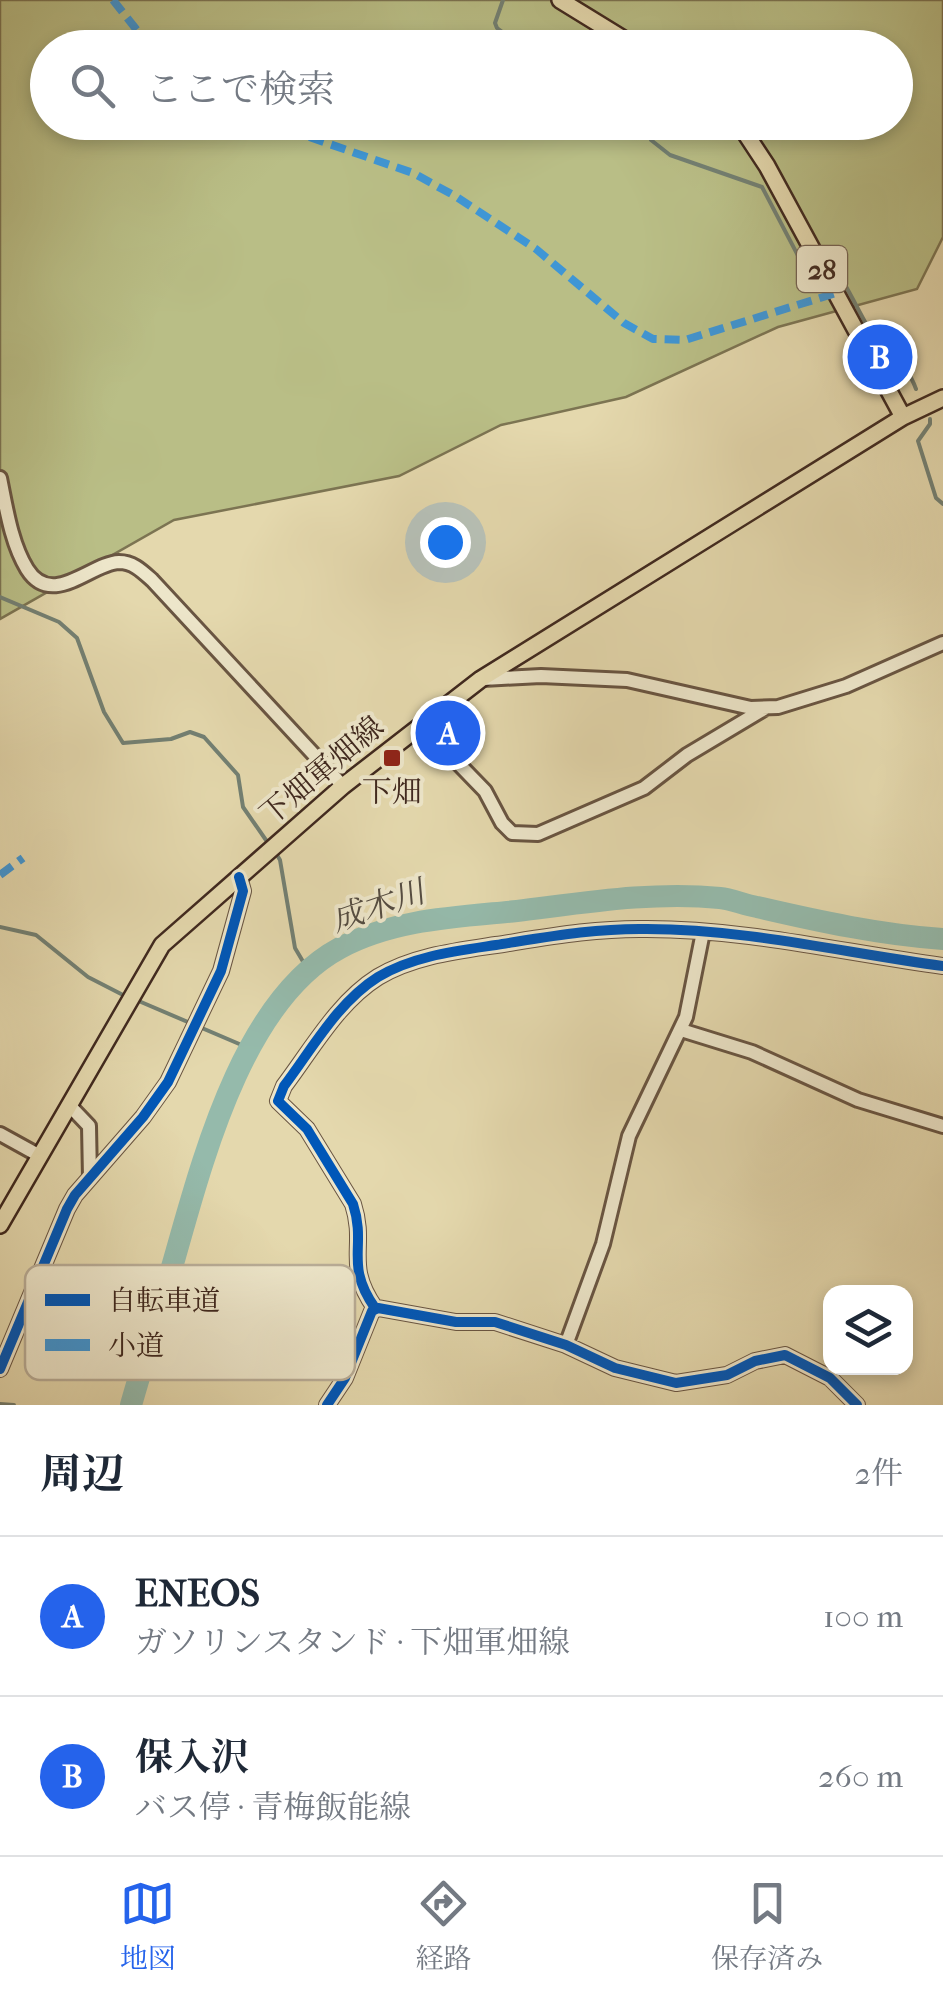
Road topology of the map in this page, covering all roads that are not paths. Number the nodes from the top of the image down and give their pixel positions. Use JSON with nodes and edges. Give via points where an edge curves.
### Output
{"nodes":[{"id":1,"x":560,"y":0,"type":"edge"},
{"id":2,"x":609,"y":30,"type":"edge"},
{"id":3,"x":750,"y":140,"type":"edge"},
{"id":4,"x":943,"y":398,"type":"edge"},
{"id":5,"x":903,"y":416,"type":"junction"},
{"id":6,"x":0,"y":478,"type":"edge"},
{"id":7,"x":943,"y":643,"type":"edge"},
{"id":8,"x":481,"y":679,"type":"junction"},
{"id":9,"x":767,"y":708,"type":"junction"},
{"id":10,"x":421,"y":725,"type":"junction"},
{"id":11,"x":343,"y":786,"type":"junction"},
{"id":12,"x":239,"y":877,"type":"junction"},
{"id":13,"x":703,"y":932,"type":"junction"},
{"id":14,"x":943,"y":966,"type":"edge"},
{"id":15,"x":681,"y":1030,"type":"junction"},
{"id":16,"x":69,"y":1105,"type":"junction"},
{"id":17,"x":943,"y":1126,"type":"edge"},
{"id":18,"x":0,"y":1134,"type":"edge"},
{"id":19,"x":40,"y":1156,"type":"junction"},
{"id":20,"x":90,"y":1178,"type":"junction"},
{"id":21,"x":0,"y":1226,"type":"edge"},
{"id":22,"x":43,"y":1265,"type":"edge"},
{"id":23,"x":376,"y":1308,"type":"junction"},
{"id":24,"x":25,"y":1309,"type":"edge"},
{"id":25,"x":566,"y":1344,"type":"junction"},
{"id":26,"x":355,"y":1355,"type":"edge"},
{"id":27,"x":0,"y":1369,"type":"edge"},
{"id":28,"x":344,"y":1380,"type":"edge"},
{"id":29,"x":327,"y":1405,"type":"edge"},
{"id":30,"x":857,"y":1405,"type":"edge"}],
"edges":[{"from":1,"to":2,"type":"main road"},
{"from":3,"to":5,"type":"main road","number":"28"},
{"from":4,"to":5,"type":"main road","name":"下畑軍畑線"},
{"from":5,"to":8,"type":"main road","name":"下畑軍畑線"},
{"from":6,"to":11,"type":"street","via":[[16,542],[34,577],[70,583],[112,563],[133,564]]},
{"from":7,"to":9,"type":"street","via":[[846,686]]},
{"from":8,"to":9,"type":"street","via":[[627,680]]},
{"from":8,"to":10,"type":"main road","name":"下畑軍畑線"},
{"from":9,"to":10,"type":"street","via":[[644,788],[538,834],[512,833],[484,791]]},
{"from":10,"to":11,"type":"main road","name":"下畑軍畑線"},
{"from":11,"to":12,"type":"main road","name":"下畑軍畑線"},
{"from":12,"to":16,"type":"main road","name":"下畑軍畑線","via":[[162,945]]},
{"from":12,"to":20,"type":"street","via":[[244,891],[220,972],[168,1082]]},
{"from":13,"to":14,"type":"street"},
{"from":13,"to":15,"type":"street"},
{"from":13,"to":23,"type":"street","via":[[591,930],[467,950],[407,964],[349,1000],[278,1101],[307,1128],[353,1204],[358,1279]]},
{"from":15,"to":17,"type":"street"},
{"from":15,"to":25,"type":"street","via":[[628,1136],[602,1244]]},
{"from":16,"to":19,"type":"main road","name":"下畑軍畑線"},
{"from":16,"to":20,"type":"street","via":[[89,1126]]},
{"from":18,"to":19,"type":"street"},
{"from":19,"to":21,"type":"main road","name":"下畑軍畑線"},
{"from":20,"to":22,"type":"street","via":[[67,1208]]},
{"from":23,"to":25,"type":"street","via":[[495,1322]]},
{"from":23,"to":26,"type":"street"},
{"from":24,"to":27,"type":"street"},
{"from":25,"to":30,"type":"street","via":[[616,1368],[676,1383],[727,1376],[785,1355],[830,1378]]},
{"from":28,"to":29,"type":"street"}]}
